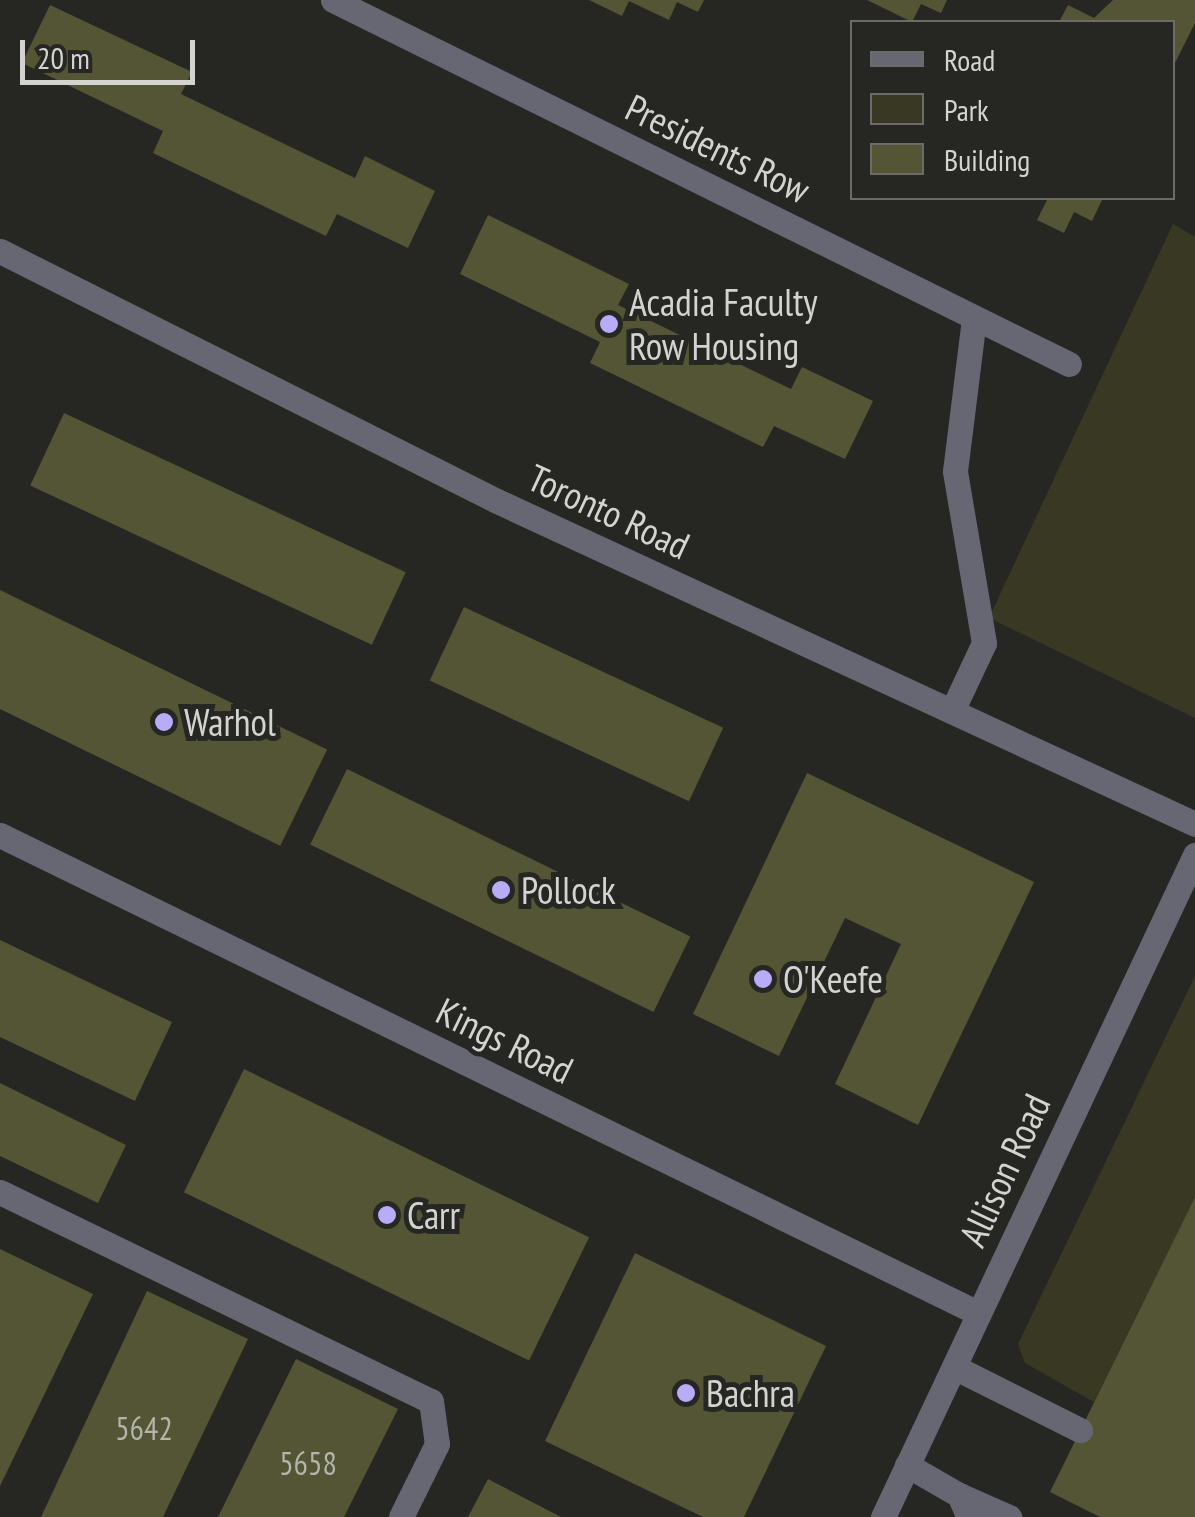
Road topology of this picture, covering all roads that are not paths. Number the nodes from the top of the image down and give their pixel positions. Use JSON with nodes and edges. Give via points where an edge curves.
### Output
{"nodes":[{"id":1,"x":333,"y":0,"type":"edge"},
{"id":2,"x":0,"y":251,"type":"edge"},
{"id":3,"x":974,"y":318,"type":"junction"},
{"id":4,"x":1069,"y":364,"type":"dead end"},
{"id":5,"x":952,"y":711,"type":"junction"},
{"id":6,"x":1195,"y":824,"type":"edge"},
{"id":7,"x":0,"y":835,"type":"edge"},
{"id":8,"x":1195,"y":856,"type":"edge"},
{"id":9,"x":0,"y":1192,"type":"edge"},
{"id":10,"x":978,"y":1313,"type":"junction"},
{"id":11,"x":954,"y":1366,"type":"junction"},
{"id":12,"x":1080,"y":1430,"type":"dead end"},
{"id":13,"x":907,"y":1466,"type":"junction"},
{"id":14,"x":964,"y":1506,"type":"edge"},
{"id":15,"x":401,"y":1517,"type":"edge"},
{"id":16,"x":883,"y":1517,"type":"edge"},
{"id":17,"x":1009,"y":1517,"type":"edge"}],
"edges":[{"from":1,"to":3,"type":"street","name":"Presidents Row"},
{"from":2,"to":5,"type":"street","name":"Toronto Road","via":[[497,501]]},
{"from":3,"to":4,"type":"street","name":"Presidents Row"},
{"from":3,"to":5,"type":"street","via":[[956,472],[984,642]]},
{"from":5,"to":6,"type":"street","name":"Toronto Road"},
{"from":7,"to":10,"type":"street","name":"Kings Road"},
{"from":8,"to":10,"type":"street","name":"Allison Road"},
{"from":9,"to":15,"type":"street","via":[[430,1401],[437,1444]]},
{"from":10,"to":11,"type":"street","name":"Allison Road"},
{"from":11,"to":12,"type":"street"},
{"from":11,"to":13,"type":"street","name":"Allison Road"},
{"from":13,"to":14,"type":"street"},
{"from":13,"to":16,"type":"street","name":"Allison Road"},
{"from":14,"to":17,"type":"street"}]}
